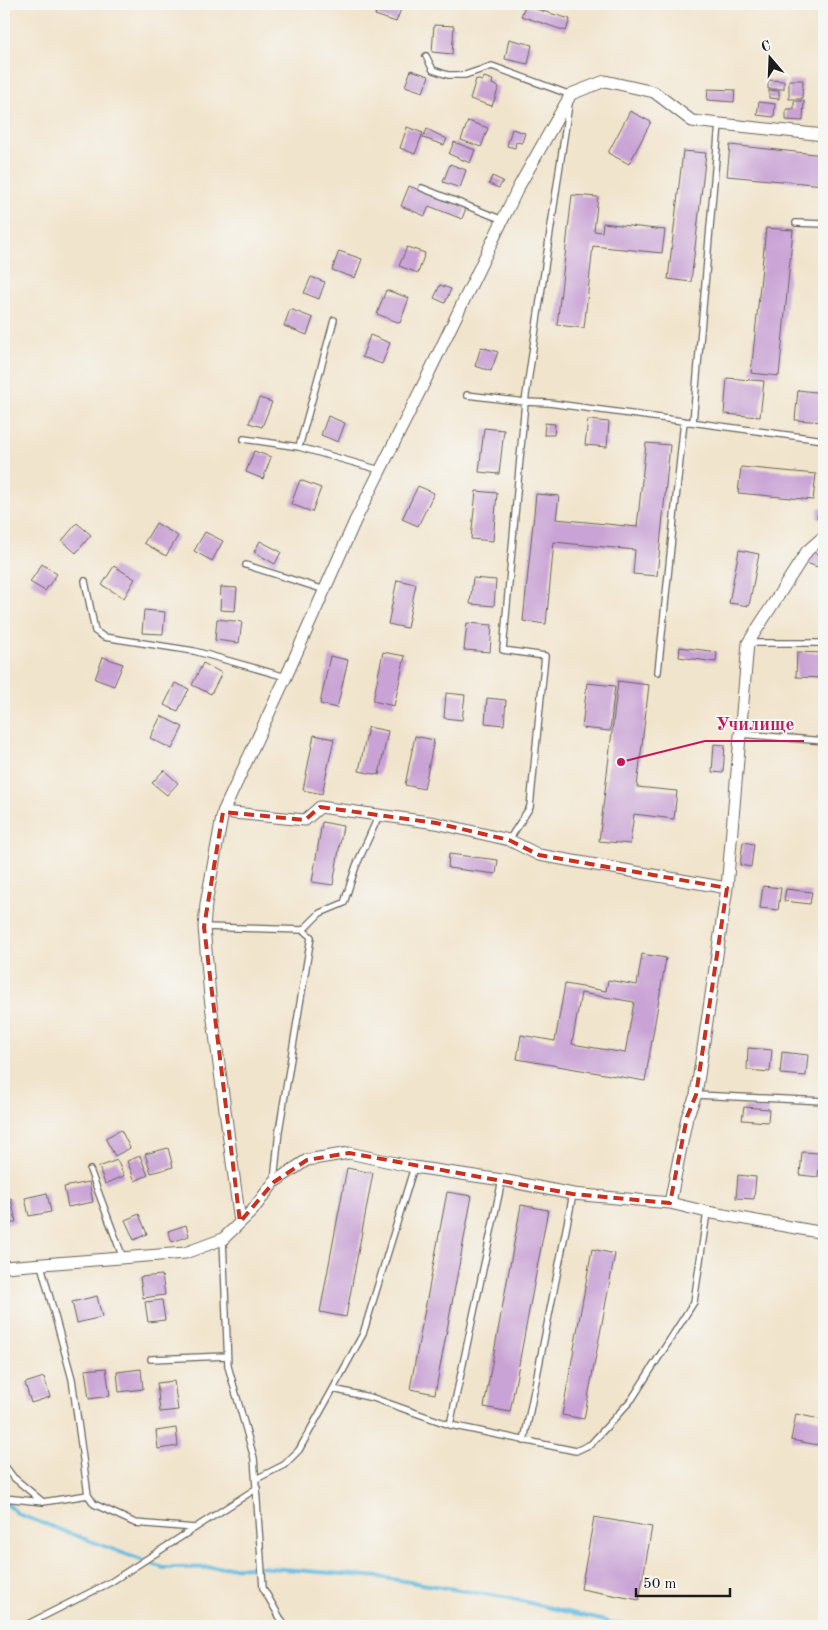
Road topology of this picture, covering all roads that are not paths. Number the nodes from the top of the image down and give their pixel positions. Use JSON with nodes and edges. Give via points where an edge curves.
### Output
{"nodes":[{"id":1,"x":426,"y":56,"type":"dead end"},
{"id":2,"x":571,"y":94,"type":"junction"},
{"id":3,"x":719,"y":124,"type":"junction"},
{"id":4,"x":824,"y":135,"type":"edge"},
{"id":5,"x":422,"y":188,"type":"dead end"},
{"id":6,"x":503,"y":220,"type":"junction"},
{"id":7,"x":796,"y":223,"type":"dead end"},
{"id":8,"x":824,"y":224,"type":"edge"},
{"id":9,"x":334,"y":320,"type":"dead end"},
{"id":10,"x":467,"y":395,"type":"dead end"},
{"id":11,"x":525,"y":402,"type":"junction"},
{"id":12,"x":684,"y":421,"type":"junction"},
{"id":13,"x":694,"y":422,"type":"junction"},
{"id":14,"x":244,"y":439,"type":"dead end"},
{"id":15,"x":824,"y":440,"type":"edge"},
{"id":16,"x":299,"y":447,"type":"junction"},
{"id":17,"x":380,"y":470,"type":"junction"},
{"id":18,"x":824,"y":536,"type":"edge"},
{"id":19,"x":246,"y":565,"type":"dead end"},
{"id":20,"x":85,"y":581,"type":"dead end"},
{"id":21,"x":325,"y":590,"type":"junction"},
{"id":22,"x":748,"y":643,"type":"junction"},
{"id":23,"x":824,"y":643,"type":"edge"},
{"id":24,"x":658,"y":672,"type":"dead end"},
{"id":25,"x":286,"y":677,"type":"junction"},
{"id":26,"x":740,"y":734,"type":"junction"},
{"id":27,"x":824,"y":741,"type":"edge"},
{"id":28,"x":223,"y":812,"type":"junction"},
{"id":29,"x":379,"y":815,"type":"junction"},
{"id":30,"x":509,"y":840,"type":"junction"},
{"id":31,"x":727,"y":888,"type":"junction"},
{"id":32,"x":204,"y":927,"type":"junction"},
{"id":33,"x":303,"y":930,"type":"junction"},
{"id":34,"x":696,"y":1095,"type":"junction"},
{"id":35,"x":824,"y":1100,"type":"edge"},
{"id":36,"x":414,"y":1167,"type":"junction"},
{"id":37,"x":90,"y":1170,"type":"dead end"},
{"id":38,"x":502,"y":1180,"type":"junction"},
{"id":39,"x":274,"y":1182,"type":"junction"},
{"id":40,"x":573,"y":1194,"type":"junction"},
{"id":41,"x":670,"y":1203,"type":"junction"},
{"id":42,"x":707,"y":1212,"type":"junction"},
{"id":43,"x":240,"y":1222,"type":"junction"},
{"id":44,"x":824,"y":1234,"type":"edge"},
{"id":45,"x":223,"y":1239,"type":"junction"},
{"id":46,"x":123,"y":1258,"type":"junction"},
{"id":47,"x":41,"y":1265,"type":"junction"},
{"id":48,"x":4,"y":1268,"type":"edge"},
{"id":49,"x":227,"y":1356,"type":"junction"},
{"id":50,"x":151,"y":1359,"type":"dead end"},
{"id":51,"x":333,"y":1389,"type":"junction"},
{"id":52,"x":450,"y":1425,"type":"junction"},
{"id":53,"x":524,"y":1441,"type":"junction"},
{"id":54,"x":4,"y":1465,"type":"edge"},
{"id":55,"x":256,"y":1479,"type":"junction"},
{"id":56,"x":257,"y":1488,"type":"junction"},
{"id":57,"x":88,"y":1495,"type":"junction"},
{"id":58,"x":4,"y":1498,"type":"edge"},
{"id":59,"x":42,"y":1502,"type":"junction"},
{"id":60,"x":196,"y":1528,"type":"junction"},
{"id":61,"x":24,"y":1626,"type":"edge"},
{"id":62,"x":283,"y":1626,"type":"edge"}],
"edges":[{"from":1,"to":2,"type":"lane","via":[[433,70],[448,76],[465,75],[492,66]]},
{"from":2,"to":3,"type":"street","via":[[605,81],[654,92],[692,121]]},
{"from":2,"to":6,"type":"street"},
{"from":2,"to":11,"type":"lane"},
{"from":3,"to":4,"type":"street"},
{"from":3,"to":13,"type":"lane"},
{"from":5,"to":6,"type":"lane"},
{"from":6,"to":17,"type":"street"},
{"from":7,"to":8,"type":"lane"},
{"from":9,"to":16,"type":"lane"},
{"from":10,"to":11,"type":"lane"},
{"from":11,"to":12,"type":"lane"},
{"from":11,"to":30,"type":"lane","via":[[504,650],[545,656],[530,807]]},
{"from":12,"to":13,"type":"lane"},
{"from":12,"to":24,"type":"lane"},
{"from":13,"to":15,"type":"lane"},
{"from":14,"to":16,"type":"lane"},
{"from":16,"to":17,"type":"lane"},
{"from":17,"to":21,"type":"street"},
{"from":18,"to":22,"type":"street","via":[[807,551]]},
{"from":19,"to":21,"type":"lane"},
{"from":20,"to":25,"type":"lane","via":[[95,631],[104,638],[194,651]]},
{"from":21,"to":25,"type":"street"},
{"from":22,"to":23,"type":"lane"},
{"from":22,"to":26,"type":"street"},
{"from":25,"to":28,"type":"street"},
{"from":26,"to":27,"type":"lane"},
{"from":26,"to":31,"type":"street"},
{"from":28,"to":29,"type":"street","via":[[305,820],[320,807]]},
{"from":28,"to":32,"type":"street"},
{"from":29,"to":30,"type":"street","via":[[436,823]]},
{"from":29,"to":33,"type":"lane","via":[[356,866],[344,903],[320,913]]},
{"from":30,"to":31,"type":"street","via":[[539,856]]},
{"from":31,"to":34,"type":"street"},
{"from":32,"to":33,"type":"lane"},
{"from":32,"to":43,"type":"street"},
{"from":33,"to":39,"type":"lane","via":[[311,937],[279,1131]]},
{"from":34,"to":35,"type":"lane"},
{"from":34,"to":41,"type":"street","via":[[687,1116]]},
{"from":36,"to":38,"type":"street"},
{"from":36,"to":39,"type":"street","via":[[349,1153],[307,1160]]},
{"from":36,"to":51,"type":"lane","via":[[363,1334]]},
{"from":37,"to":46,"type":"lane"},
{"from":38,"to":40,"type":"street"},
{"from":38,"to":52,"type":"lane"},
{"from":39,"to":43,"type":"street"},
{"from":40,"to":41,"type":"street"},
{"from":40,"to":53,"type":"lane"},
{"from":41,"to":42,"type":"street"},
{"from":42,"to":44,"type":"street"},
{"from":42,"to":53,"type":"lane","via":[[694,1302],[632,1399],[591,1444],[576,1451]]},
{"from":43,"to":45,"type":"street"},
{"from":45,"to":46,"type":"street","via":[[185,1253]]},
{"from":45,"to":49,"type":"lane"},
{"from":46,"to":47,"type":"street"},
{"from":47,"to":48,"type":"street"},
{"from":47,"to":57,"type":"lane","via":[[72,1379]]},
{"from":49,"to":50,"type":"lane"},
{"from":49,"to":55,"type":"lane","via":[[254,1458]]},
{"from":51,"to":52,"type":"lane","via":[[373,1398]]},
{"from":51,"to":55,"type":"lane","via":[[299,1450],[284,1466]]},
{"from":52,"to":53,"type":"lane"},
{"from":54,"to":59,"type":"lane","via":[[12,1477]]},
{"from":55,"to":56,"type":"lane"},
{"from":56,"to":60,"type":"lane"},
{"from":56,"to":62,"type":"lane","via":[[263,1588]]},
{"from":57,"to":59,"type":"lane"},
{"from":57,"to":60,"type":"lane","via":[[94,1504],[135,1524]]},
{"from":58,"to":59,"type":"lane"},
{"from":60,"to":61,"type":"lane","via":[[111,1582]]}]}
